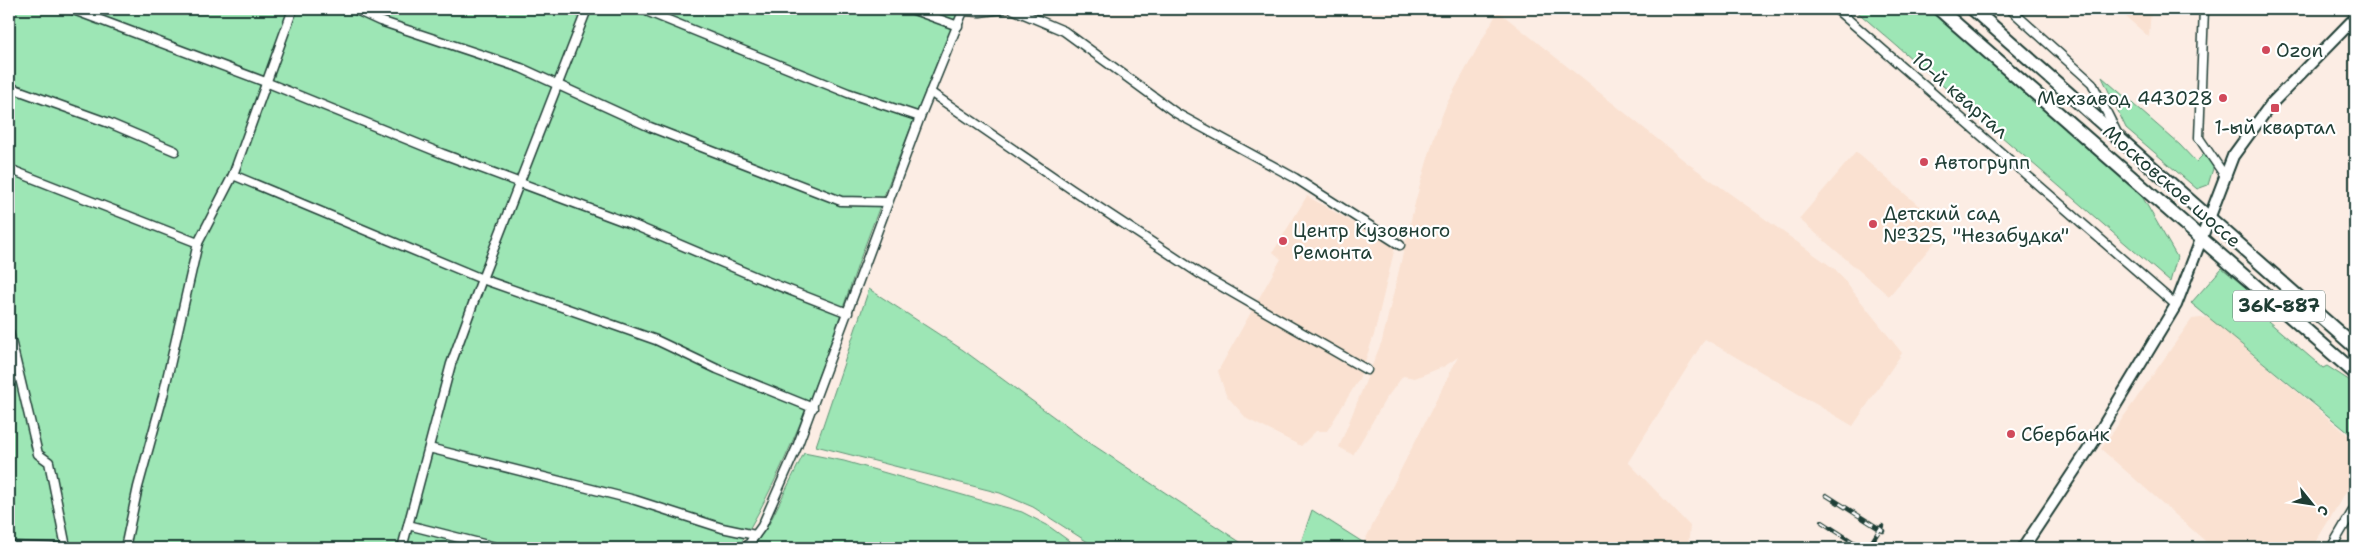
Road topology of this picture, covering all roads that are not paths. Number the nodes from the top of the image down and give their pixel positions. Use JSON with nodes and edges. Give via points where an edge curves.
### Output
{"nodes":[{"id":1,"x":72,"y":9,"type":"edge"},
{"id":2,"x":293,"y":9,"type":"edge"},
{"id":3,"x":354,"y":9,"type":"edge"},
{"id":4,"x":588,"y":9,"type":"edge"},
{"id":5,"x":642,"y":9,"type":"edge"},
{"id":6,"x":912,"y":9,"type":"edge"},
{"id":7,"x":1003,"y":9,"type":"edge"},
{"id":8,"x":1012,"y":9,"type":"edge"},
{"id":9,"x":1836,"y":9,"type":"edge"},
{"id":10,"x":1939,"y":9,"type":"edge"},
{"id":11,"x":1973,"y":9,"type":"edge"},
{"id":12,"x":2010,"y":9,"type":"edge"},
{"id":13,"x":2204,"y":9,"type":"edge"},
{"id":14,"x":963,"y":10,"type":"edge"},
{"id":15,"x":2355,"y":18,"type":"edge"},
{"id":16,"x":958,"y":26,"type":"junction"},
{"id":17,"x":268,"y":83,"type":"junction"},
{"id":18,"x":557,"y":86,"type":"junction"},
{"id":19,"x":9,"y":87,"type":"edge"},
{"id":20,"x":930,"y":92,"type":"junction"},
{"id":21,"x":920,"y":118,"type":"junction"},
{"id":22,"x":2121,"y":139,"type":"junction"},
{"id":23,"x":175,"y":151,"type":"dead end"},
{"id":24,"x":9,"y":169,"type":"edge"},
{"id":25,"x":232,"y":175,"type":"junction"},
{"id":26,"x":2225,"y":176,"type":"junction"},
{"id":27,"x":521,"y":183,"type":"junction"},
{"id":28,"x":888,"y":202,"type":"junction"},
{"id":29,"x":2210,"y":219,"type":"junction"},
{"id":30,"x":2203,"y":238,"type":"junction"},
{"id":31,"x":198,"y":243,"type":"junction"},
{"id":32,"x":1400,"y":245,"type":"dead end"},
{"id":33,"x":482,"y":278,"type":"junction"},
{"id":34,"x":2176,"y":305,"type":"junction"},
{"id":35,"x":848,"y":313,"type":"junction"},
{"id":36,"x":9,"y":332,"type":"edge"},
{"id":37,"x":2355,"y":346,"type":"edge"},
{"id":38,"x":1367,"y":370,"type":"dead end"},
{"id":39,"x":2355,"y":373,"type":"edge"},
{"id":40,"x":813,"y":408,"type":"junction"},
{"id":41,"x":429,"y":448,"type":"junction"},
{"id":42,"x":2355,"y":507,"type":"edge"},
{"id":43,"x":408,"y":525,"type":"junction"},
{"id":44,"x":755,"y":534,"type":"junction"},
{"id":45,"x":9,"y":546,"type":"edge"},
{"id":46,"x":69,"y":548,"type":"edge"},
{"id":47,"x":125,"y":548,"type":"edge"},
{"id":48,"x":402,"y":548,"type":"edge"},
{"id":49,"x":499,"y":548,"type":"edge"},
{"id":50,"x":746,"y":548,"type":"edge"},
{"id":51,"x":2023,"y":548,"type":"edge"},
{"id":52,"x":2331,"y":548,"type":"edge"}],
"edges":[{"from":1,"to":17,"type":"street"},
{"from":2,"to":17,"type":"street"},
{"from":3,"to":18,"type":"street","via":[[380,22],[521,68]]},
{"from":4,"to":18,"type":"street"},
{"from":5,"to":21,"type":"street","via":[[848,93]]},
{"from":6,"to":16,"type":"street"},
{"from":7,"to":14,"type":"street"},
{"from":8,"to":32,"type":"street","via":[[1064,31],[1176,113],[1295,178]]},
{"from":9,"to":34,"type":"street","name":"10-й квартал"},
{"from":10,"to":30,"type":"main road","name":"Московское шоссе","number":"36К-887"},
{"from":11,"to":22,"type":"main road","name":"Московское шоссе","number":"36К-887"},
{"from":12,"to":22,"type":"street","via":[[2092,83]]},
{"from":13,"to":26,"type":"street","via":[[2199,138]]},
{"from":14,"to":16,"type":"street"},
{"from":15,"to":26,"type":"street","via":[[2256,122],[2233,156]]},
{"from":16,"to":20,"type":"street"},
{"from":17,"to":25,"type":"street"},
{"from":17,"to":27,"type":"street"},
{"from":18,"to":27,"type":"street"},
{"from":18,"to":28,"type":"street","via":[[650,127],[841,201]]},
{"from":19,"to":23,"type":"street"},
{"from":20,"to":21,"type":"street"},
{"from":20,"to":38,"type":"street","via":[[1200,274]]},
{"from":21,"to":28,"type":"street"},
{"from":22,"to":29,"type":"main road","name":"Московское шоссе","number":"36К-887"},
{"from":24,"to":31,"type":"street"},
{"from":25,"to":31,"type":"street"},
{"from":25,"to":33,"type":"street"},
{"from":26,"to":29,"type":"street"},
{"from":27,"to":33,"type":"street"},
{"from":27,"to":35,"type":"street","via":[[636,226]]},
{"from":28,"to":35,"type":"street"},
{"from":29,"to":30,"type":"street"},
{"from":29,"to":37,"type":"main road","name":"Московское шоссе","number":"36К-887"},
{"from":30,"to":34,"type":"street"},
{"from":30,"to":39,"type":"main road","name":"Московское шоссе","number":"36К-887"},
{"from":31,"to":47,"type":"street","via":[[164,396],[138,486]]},
{"from":33,"to":40,"type":"street","via":[[656,340]]},
{"from":33,"to":41,"type":"street","via":[[452,364]]},
{"from":34,"to":51,"type":"street","via":[[2094,441]]},
{"from":35,"to":40,"type":"street"},
{"from":36,"to":46,"type":"street","via":[[38,454],[49,462]]},
{"from":40,"to":44,"type":"street","via":[[762,526]]},
{"from":41,"to":43,"type":"street"},
{"from":41,"to":44,"type":"street","via":[[635,500],[722,528]]},
{"from":42,"to":52,"type":"street"},
{"from":43,"to":48,"type":"street"},
{"from":43,"to":49,"type":"street"},
{"from":44,"to":50,"type":"street"},
{"from":45,"to":46,"type":"street"}]}
